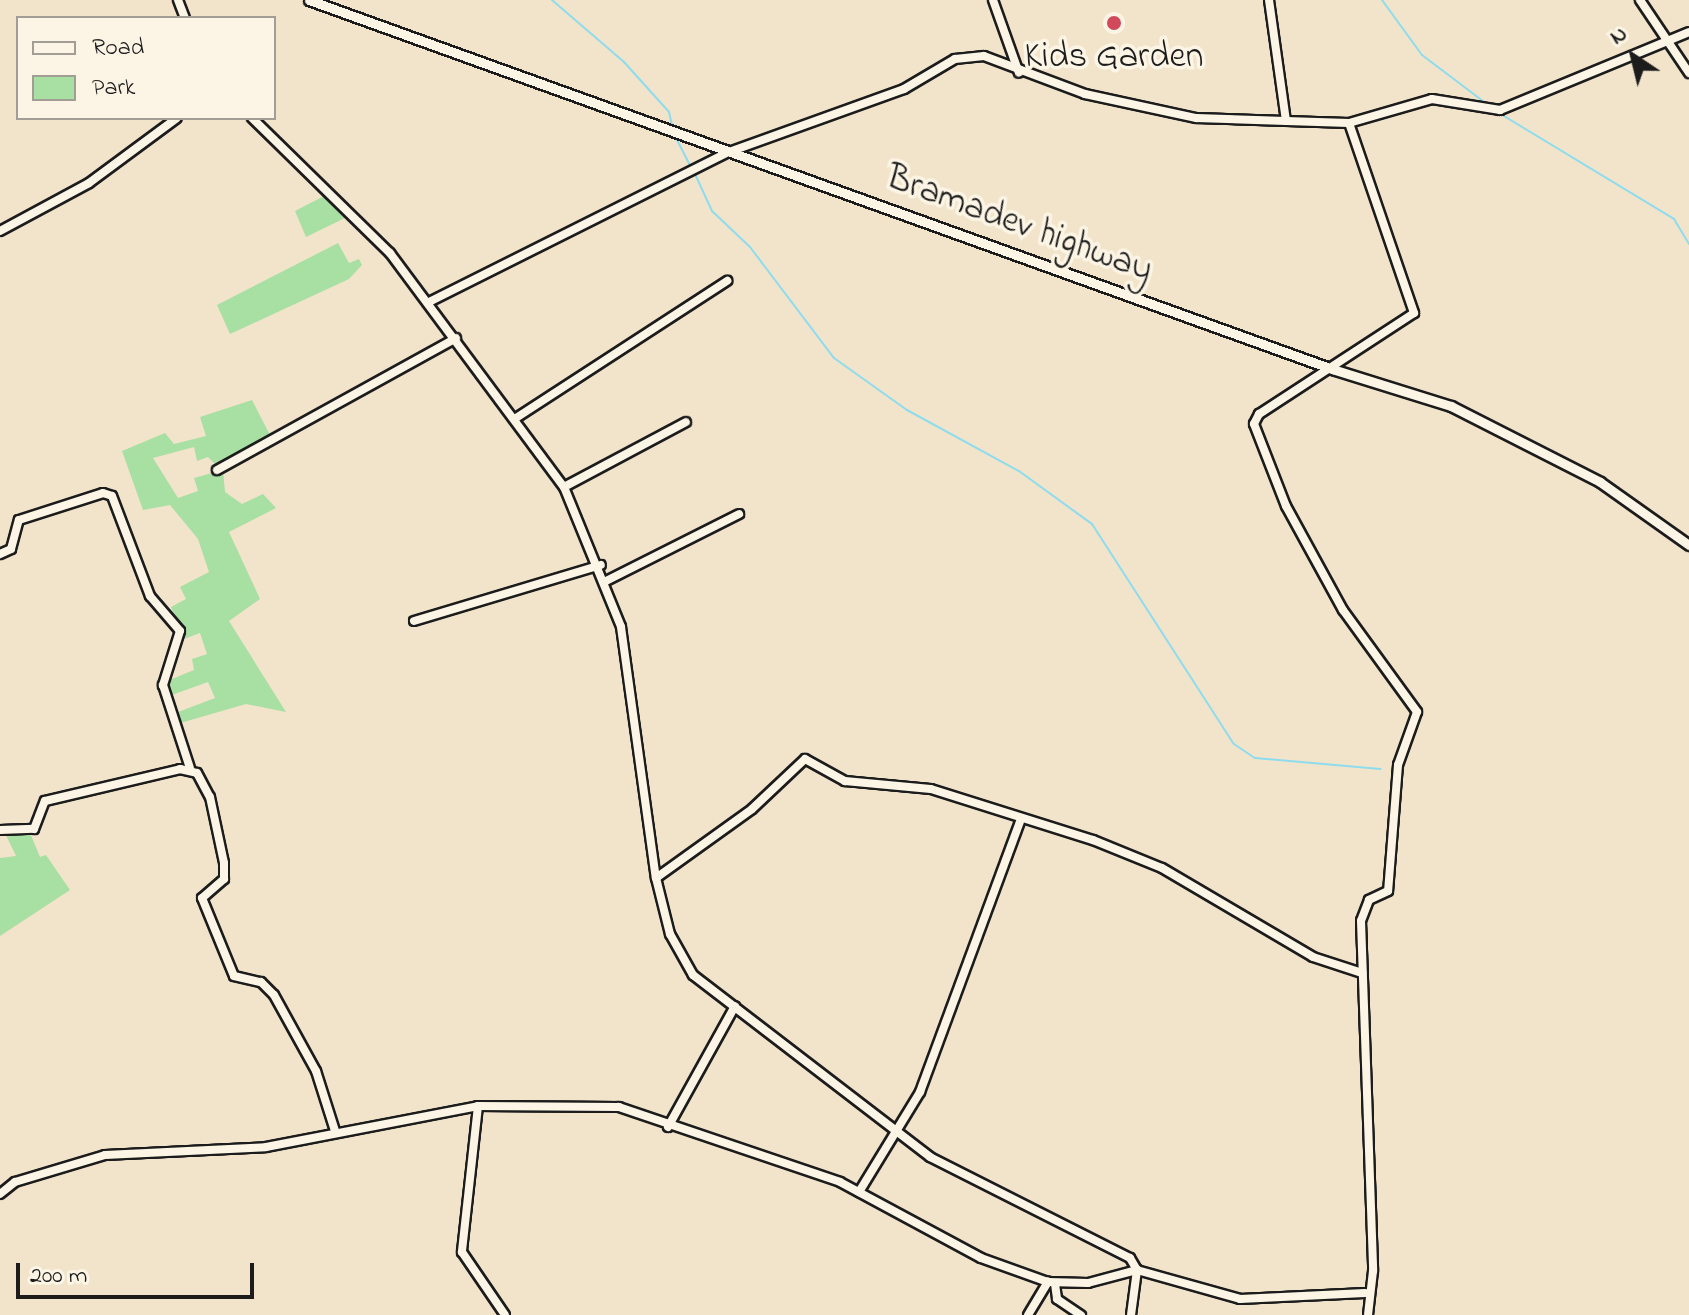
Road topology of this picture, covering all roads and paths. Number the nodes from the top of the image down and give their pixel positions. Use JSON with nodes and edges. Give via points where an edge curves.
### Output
{"nodes":[{"id":1,"x":309,"y":0,"type":"edge"},
{"id":2,"x":993,"y":0,"type":"edge"},
{"id":3,"x":1269,"y":0,"type":"edge"},
{"id":4,"x":1640,"y":0,"type":"edge"},
{"id":5,"x":1689,"y":32,"type":"edge"},
{"id":6,"x":1668,"y":39,"type":"junction"},
{"id":7,"x":1689,"y":73,"type":"edge"},
{"id":8,"x":1020,"y":74,"type":"junction"},
{"id":9,"x":174,"y":120,"type":"edge"},
{"id":10,"x":254,"y":120,"type":"edge"},
{"id":11,"x":1286,"y":121,"type":"junction"},
{"id":12,"x":1349,"y":123,"type":"junction"},
{"id":13,"x":729,"y":152,"type":"junction"},
{"id":14,"x":0,"y":231,"type":"edge"},
{"id":15,"x":727,"y":281,"type":"dead end"},
{"id":16,"x":429,"y":302,"type":"junction"},
{"id":17,"x":456,"y":338,"type":"junction"},
{"id":18,"x":1332,"y":369,"type":"junction"},
{"id":19,"x":516,"y":418,"type":"junction"},
{"id":20,"x":686,"y":422,"type":"dead end"},
{"id":21,"x":217,"y":470,"type":"dead end"},
{"id":22,"x":564,"y":487,"type":"junction"},
{"id":23,"x":739,"y":514,"type":"dead end"},
{"id":24,"x":1689,"y":545,"type":"edge"},
{"id":25,"x":0,"y":554,"type":"edge"},
{"id":26,"x":601,"y":565,"type":"junction"},
{"id":27,"x":606,"y":581,"type":"junction"},
{"id":28,"x":414,"y":621,"type":"dead end"},
{"id":29,"x":190,"y":768,"type":"junction"},
{"id":30,"x":1020,"y":821,"type":"junction"},
{"id":31,"x":0,"y":830,"type":"edge"},
{"id":32,"x":656,"y":878,"type":"junction"},
{"id":33,"x":1362,"y":973,"type":"junction"},
{"id":34,"x":735,"y":1006,"type":"junction"},
{"id":35,"x":478,"y":1106,"type":"junction"},
{"id":36,"x":668,"y":1127,"type":"junction"},
{"id":37,"x":335,"y":1131,"type":"junction"},
{"id":38,"x":897,"y":1134,"type":"junction"},
{"id":39,"x":859,"y":1192,"type":"junction"},
{"id":40,"x":0,"y":1194,"type":"edge"},
{"id":41,"x":1137,"y":1270,"type":"junction"},
{"id":42,"x":1051,"y":1283,"type":"junction"},
{"id":43,"x":1365,"y":1293,"type":"junction"},
{"id":44,"x":505,"y":1315,"type":"edge"},
{"id":45,"x":1028,"y":1315,"type":"edge"},
{"id":46,"x":1081,"y":1315,"type":"edge"},
{"id":47,"x":1131,"y":1315,"type":"edge"},
{"id":48,"x":1368,"y":1315,"type":"edge"}],
"edges":[{"from":1,"to":13,"type":"street","name":"Bramadev highway"},
{"from":2,"to":8,"type":"street"},
{"from":3,"to":11,"type":"street"},
{"from":4,"to":6,"type":"street"},
{"from":5,"to":6,"type":"street"},
{"from":6,"to":7,"type":"street"},
{"from":6,"to":12,"type":"street","via":[[1500,110],[1432,99]]},
{"from":8,"to":11,"type":"street","via":[[1196,118]]},
{"from":8,"to":13,"type":"street","via":[[984,56],[955,59],[904,89]]},
{"from":9,"to":14,"type":"street","via":[[89,183]]},
{"from":10,"to":16,"type":"street","via":[[390,253]]},
{"from":11,"to":12,"type":"street"},
{"from":12,"to":18,"type":"street","via":[[1414,313]]},
{"from":13,"to":16,"type":"street"},
{"from":13,"to":18,"type":"street","name":"Bramadev highway"},
{"from":15,"to":19,"type":"street"},
{"from":16,"to":17,"type":"street"},
{"from":17,"to":19,"type":"street"},
{"from":17,"to":21,"type":"street"},
{"from":18,"to":24,"type":"street","name":"Bramadev highway","via":[[1451,406],[1600,482]]},
{"from":18,"to":33,"type":"street","via":[[1259,414],[1254,424],[1286,506],[1343,610],[1417,712],[1398,765],[1388,891],[1369,900],[1361,921]]},
{"from":19,"to":22,"type":"street"},
{"from":20,"to":22,"type":"street"},
{"from":22,"to":26,"type":"street"},
{"from":23,"to":27,"type":"street"},
{"from":25,"to":29,"type":"street","via":[[11,549],[19,520],[103,493],[112,496],[150,596],[180,631],[163,685]]},
{"from":26,"to":27,"type":"street"},
{"from":26,"to":28,"type":"street"},
{"from":27,"to":32,"type":"street","via":[[621,627]]},
{"from":29,"to":31,"type":"street","via":[[45,801],[34,829]]},
{"from":29,"to":37,"type":"street","via":[[210,797],[219,832],[224,879],[202,898],[229,968],[241,981],[261,982],[274,995],[316,1071]]},
{"from":30,"to":32,"type":"street","via":[[931,789],[845,781],[805,759],[752,809]]},
{"from":30,"to":33,"type":"street","via":[[1093,840],[1162,868],[1313,957]]},
{"from":30,"to":38,"type":"street","via":[[932,1062]]},
{"from":32,"to":34,"type":"street","via":[[670,934],[693,975]]},
{"from":33,"to":43,"type":"street","via":[[1373,1271]]},
{"from":34,"to":36,"type":"street"},
{"from":34,"to":38,"type":"street"},
{"from":35,"to":36,"type":"street","via":[[619,1107]]},
{"from":35,"to":37,"type":"street"},
{"from":35,"to":44,"type":"street","via":[[462,1252]]},
{"from":36,"to":39,"type":"street"},
{"from":37,"to":40,"type":"street","via":[[266,1147],[105,1155],[15,1182]]},
{"from":38,"to":39,"type":"street"},
{"from":38,"to":41,"type":"street","via":[[1015,1204],[1130,1258]]},
{"from":39,"to":42,"type":"street","via":[[991,1263]]},
{"from":41,"to":42,"type":"street","via":[[1088,1283]]},
{"from":41,"to":43,"type":"street","via":[[1240,1299]]},
{"from":41,"to":47,"type":"street"},
{"from":42,"to":45,"type":"street"},
{"from":42,"to":46,"type":"street","via":[[1057,1299]]},
{"from":43,"to":48,"type":"street"}]}
